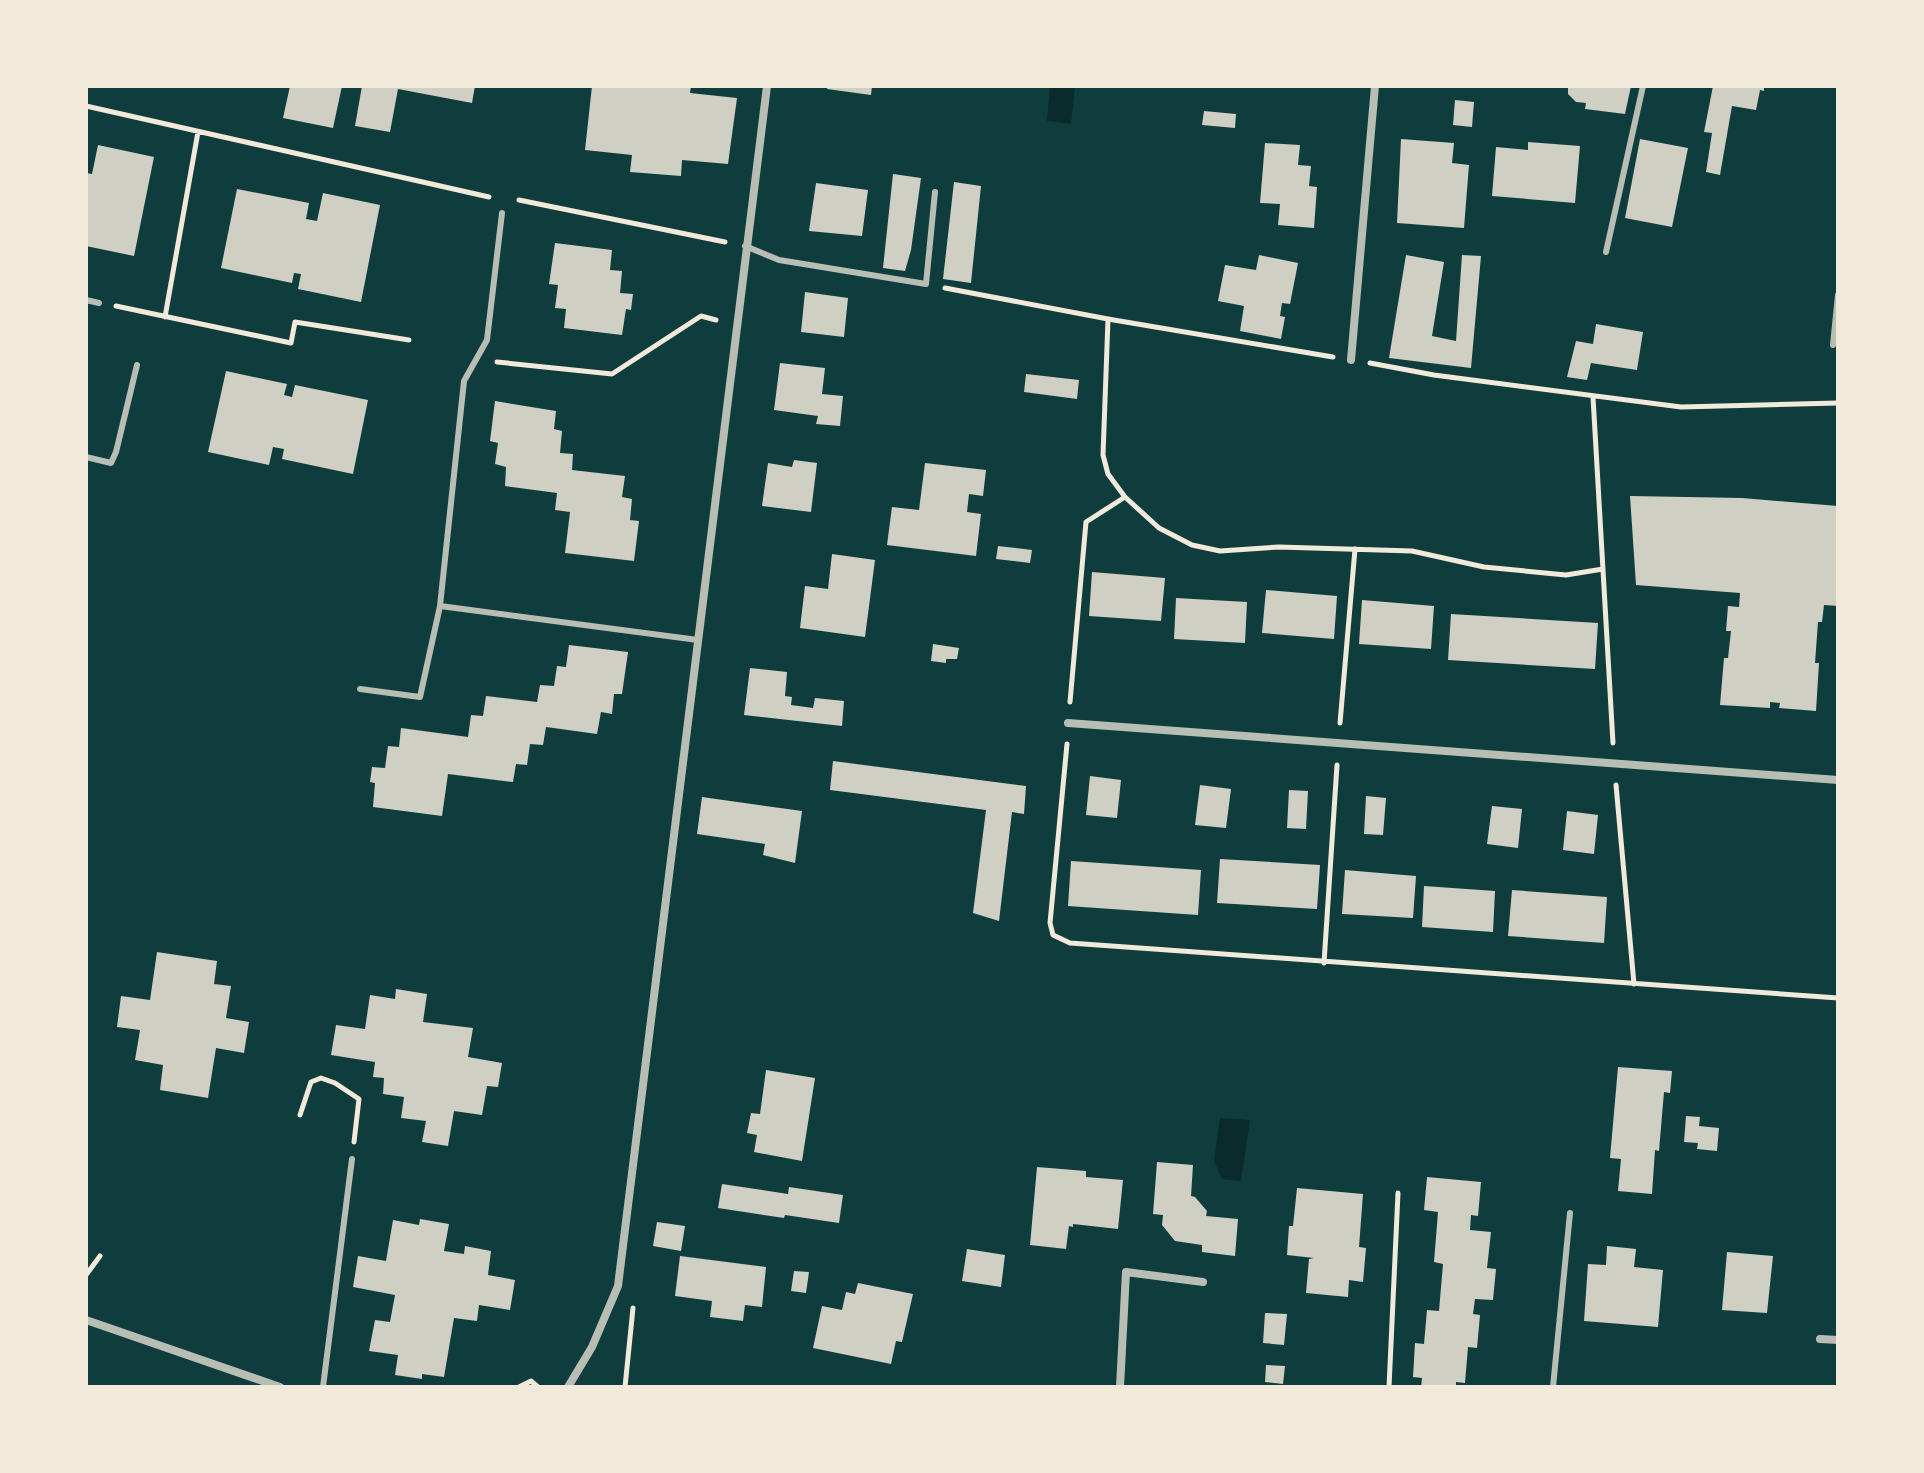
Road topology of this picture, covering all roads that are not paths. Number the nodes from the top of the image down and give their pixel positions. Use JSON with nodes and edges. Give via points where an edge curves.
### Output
{"nodes":[{"id":1,"x":767,"y":86,"type":"edge"},
{"id":2,"x":1375,"y":86,"type":"edge"},
{"id":3,"x":1643,"y":86,"type":"edge"},
{"id":4,"x":935,"y":192,"type":"dead end"},
{"id":5,"x":502,"y":213,"type":"dead end"},
{"id":6,"x":745,"y":246,"type":"junction"},
{"id":7,"x":1606,"y":252,"type":"dead end"},
{"id":8,"x":1838,"y":295,"type":"edge"},
{"id":9,"x":86,"y":300,"type":"edge"},
{"id":10,"x":99,"y":303,"type":"road end"},
{"id":11,"x":1833,"y":345,"type":"dead end"},
{"id":12,"x":1351,"y":360,"type":"road end"},
{"id":13,"x":137,"y":365,"type":"dead end"},
{"id":14,"x":86,"y":457,"type":"edge"},
{"id":15,"x":440,"y":606,"type":"junction"},
{"id":16,"x":698,"y":640,"type":"junction"},
{"id":17,"x":360,"y":689,"type":"dead end"},
{"id":18,"x":1068,"y":723,"type":"road end"},
{"id":19,"x":1838,"y":780,"type":"edge"},
{"id":20,"x":352,"y":1159,"type":"road end"},
{"id":21,"x":1570,"y":1213,"type":"dead end"},
{"id":22,"x":1203,"y":1282,"type":"dead end"},
{"id":23,"x":86,"y":1320,"type":"edge"},
{"id":24,"x":1820,"y":1339,"type":"dead end"},
{"id":25,"x":1838,"y":1340,"type":"edge"},
{"id":26,"x":280,"y":1387,"type":"edge"},
{"id":27,"x":323,"y":1387,"type":"edge"},
{"id":28,"x":568,"y":1387,"type":"edge"},
{"id":29,"x":1120,"y":1387,"type":"edge"},
{"id":30,"x":1553,"y":1387,"type":"edge"}],
"edges":[{"from":1,"to":6,"type":"street"},
{"from":2,"to":12,"type":"street"},
{"from":3,"to":7,"type":"lane"},
{"from":4,"to":6,"type":"lane","via":[[926,284],[779,260]]},
{"from":5,"to":15,"type":"lane","via":[[487,340],[464,381]]},
{"from":6,"to":16,"type":"street"},
{"from":8,"to":11,"type":"lane"},
{"from":9,"to":10,"type":"lane"},
{"from":13,"to":14,"type":"lane","via":[[111,463]]},
{"from":15,"to":16,"type":"lane"},
{"from":15,"to":17,"type":"lane","via":[[420,697]]},
{"from":16,"to":28,"type":"street","via":[[619,1279],[592,1347]]},
{"from":18,"to":19,"type":"street"},
{"from":20,"to":27,"type":"lane"},
{"from":21,"to":30,"type":"lane"},
{"from":22,"to":29,"type":"street","via":[[1126,1272]]},
{"from":23,"to":26,"type":"street"},
{"from":24,"to":25,"type":"street"}]}
